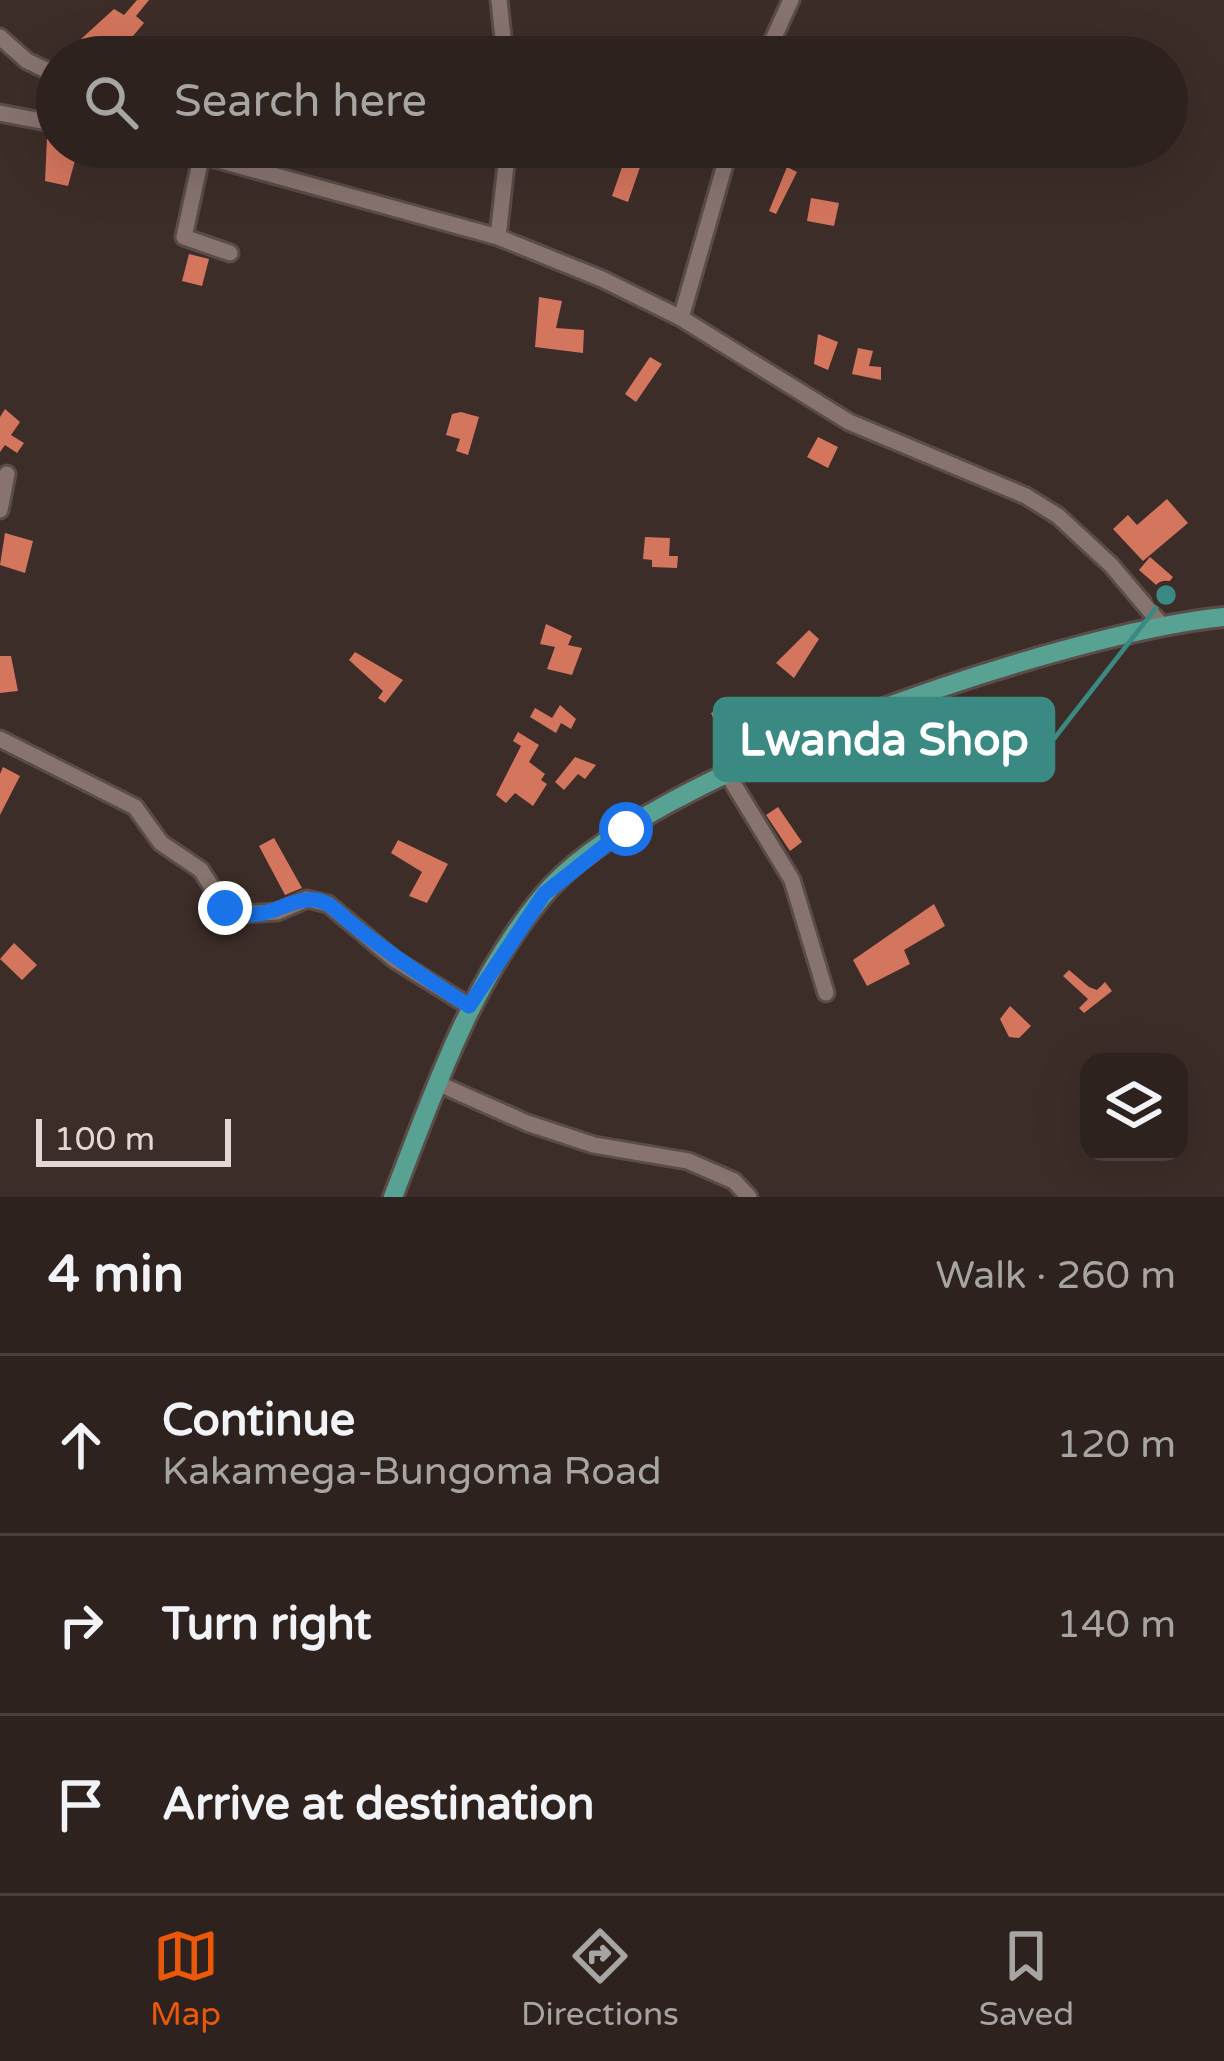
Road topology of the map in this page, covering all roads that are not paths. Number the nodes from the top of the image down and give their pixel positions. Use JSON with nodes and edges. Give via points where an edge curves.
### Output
{"nodes":[{"id":1,"x":499,"y":0,"type":"edge"},
{"id":2,"x":791,"y":0,"type":"edge"},
{"id":3,"x":503,"y":36,"type":"edge"},
{"id":4,"x":775,"y":36,"type":"edge"},
{"id":5,"x":0,"y":37,"type":"edge"},
{"id":6,"x":36,"y":66,"type":"edge"},
{"id":7,"x":0,"y":113,"type":"edge"},
{"id":8,"x":36,"y":120,"type":"edge"},
{"id":9,"x":199,"y":168,"type":"edge"},
{"id":10,"x":255,"y":168,"type":"edge"},
{"id":11,"x":506,"y":168,"type":"edge"},
{"id":12,"x":724,"y":168,"type":"edge"},
{"id":13,"x":498,"y":237,"type":"junction"},
{"id":14,"x":230,"y":253,"type":"dead end"},
{"id":15,"x":681,"y":318,"type":"junction"},
{"id":16,"x":7,"y":474,"type":"dead end"},
{"id":17,"x":0,"y":510,"type":"edge"},
{"id":18,"x":1224,"y":616,"type":"edge"},
{"id":19,"x":1160,"y":623,"type":"junction"},
{"id":20,"x":0,"y":739,"type":"edge"},
{"id":21,"x":728,"y":775,"type":"junction"},
{"id":22,"x":826,"y":993,"type":"dead end"},
{"id":23,"x":469,"y":1006,"type":"junction"},
{"id":24,"x":437,"y":1083,"type":"junction"},
{"id":25,"x":392,"y":1197,"type":"edge"},
{"id":26,"x":749,"y":1197,"type":"edge"}],
"edges":[{"from":1,"to":3,"type":"street"},
{"from":2,"to":4,"type":"street"},
{"from":5,"to":6,"type":"street"},
{"from":7,"to":8,"type":"street"},
{"from":9,"to":14,"type":"street","via":[[184,237]]},
{"from":10,"to":13,"type":"street"},
{"from":11,"to":13,"type":"street"},
{"from":12,"to":15,"type":"street"},
{"from":13,"to":15,"type":"street"},
{"from":15,"to":19,"type":"street","via":[[849,422],[1027,496],[1111,565]]},
{"from":16,"to":17,"type":"street"},
{"from":18,"to":19,"type":"main road"},
{"from":19,"to":21,"type":"main road","via":[[977,678]]},
{"from":20,"to":23,"type":"street","via":[[135,807],[161,843],[201,870],[225,908],[240,914],[277,912],[308,899],[328,904],[394,960]]},
{"from":21,"to":22,"type":"street","via":[[792,880]]},
{"from":21,"to":23,"type":"main road","via":[[670,802],[572,867],[544,894]]},
{"from":23,"to":24,"type":"main road"},
{"from":24,"to":25,"type":"main road"},
{"from":24,"to":26,"type":"street","via":[[594,1145],[688,1161],[734,1181]]}]}
